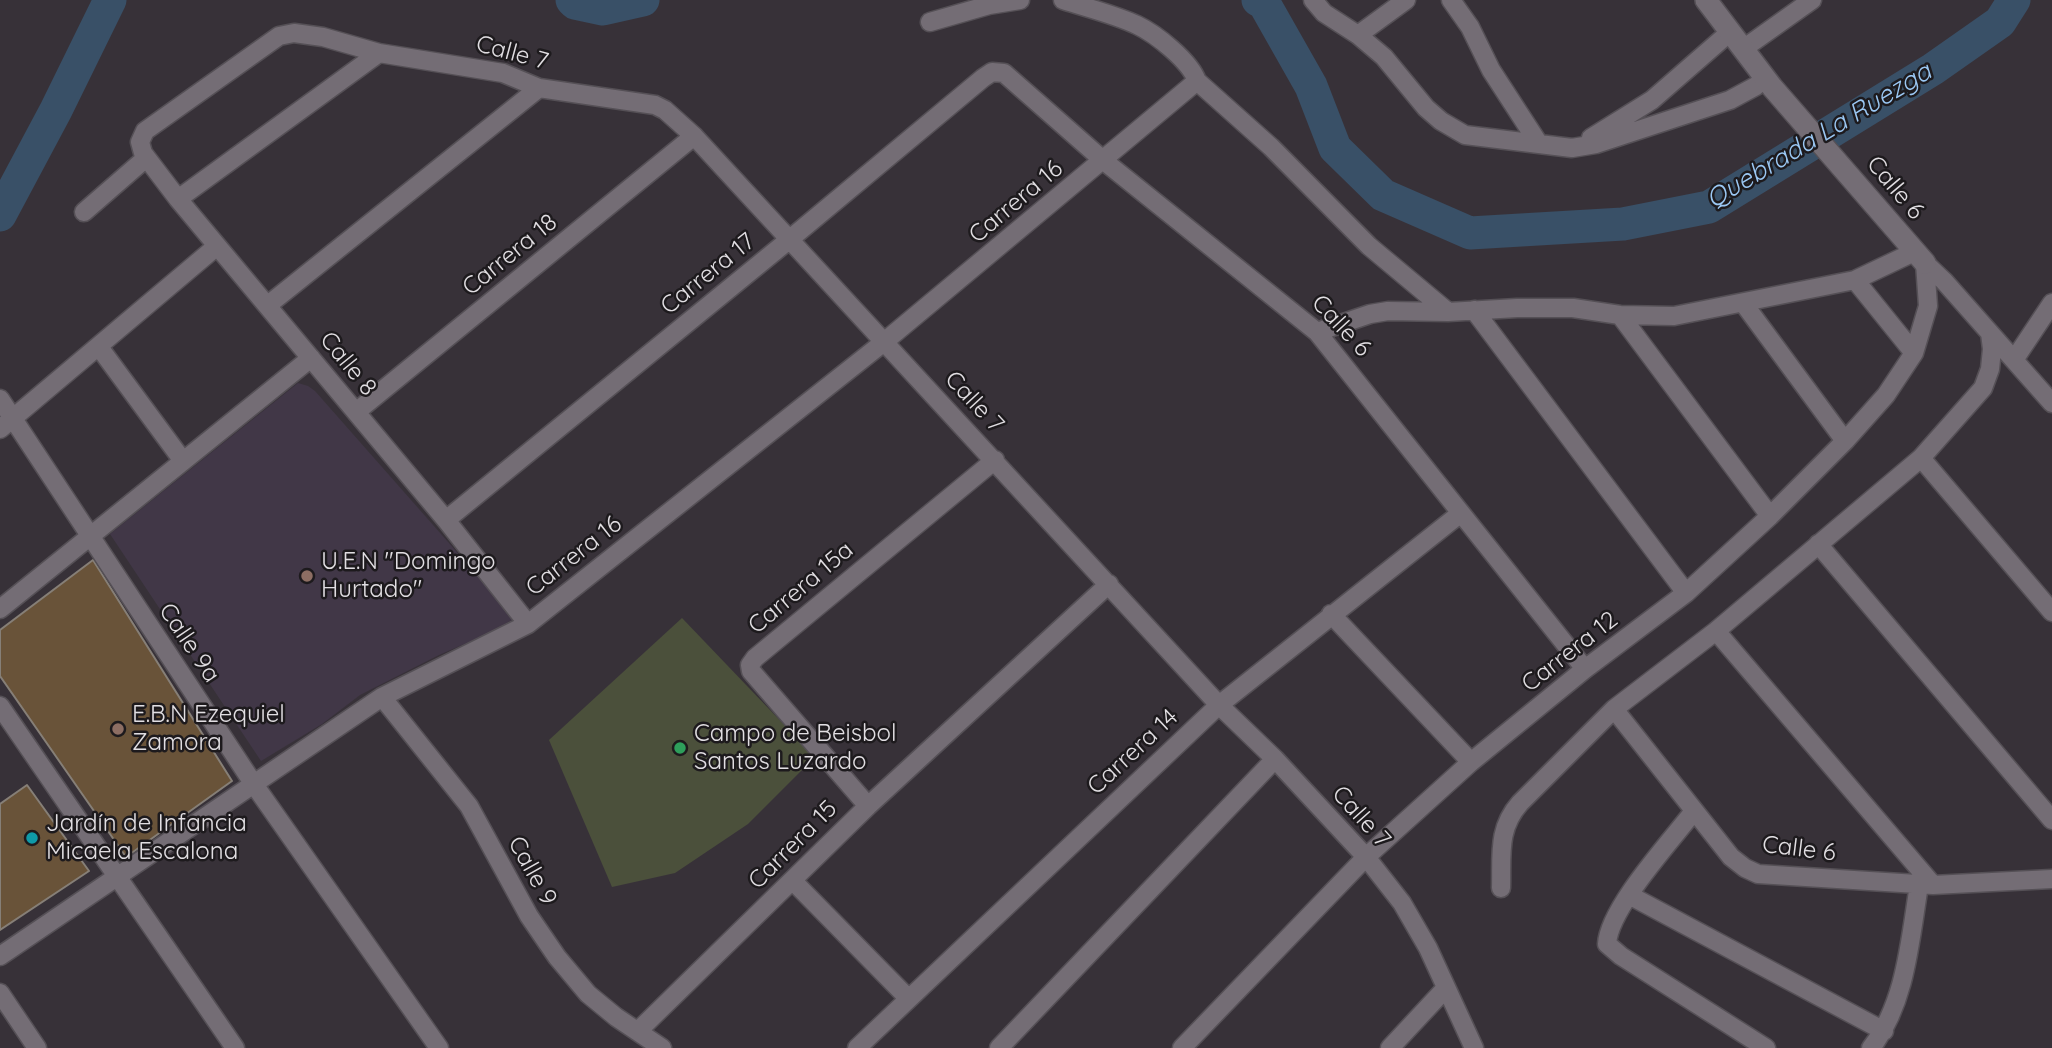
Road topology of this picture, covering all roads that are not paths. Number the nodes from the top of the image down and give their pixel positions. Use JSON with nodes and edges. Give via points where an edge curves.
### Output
{"nodes":[{"id":1,"x":1020,"y":0,"type":"edge"},
{"id":2,"x":1063,"y":0,"type":"edge"},
{"id":3,"x":1313,"y":0,"type":"edge"},
{"id":4,"x":1406,"y":0,"type":"edge"},
{"id":5,"x":1451,"y":0,"type":"edge"},
{"id":6,"x":1706,"y":0,"type":"edge"},
{"id":7,"x":1812,"y":0,"type":"edge"},
{"id":8,"x":930,"y":22,"type":"dead end"},
{"id":9,"x":1358,"y":35,"type":"junction"},
{"id":10,"x":1737,"y":40,"type":"junction"},
{"id":11,"x":379,"y":53,"type":"junction"},
{"id":12,"x":1004,"y":74,"type":"joint"},
{"id":13,"x":1197,"y":81,"type":"junction"},
{"id":14,"x":1768,"y":82,"type":"junction"},
{"id":15,"x":538,"y":88,"type":"junction"},
{"id":16,"x":694,"y":136,"type":"junction"},
{"id":17,"x":1539,"y":144,"type":"junction"},
{"id":18,"x":1572,"y":148,"type":"junction"},
{"id":19,"x":146,"y":158,"type":"junction"},
{"id":20,"x":1104,"y":161,"type":"junction"},
{"id":21,"x":178,"y":199,"type":"junction"},
{"id":22,"x":84,"y":212,"type":"dead end"},
{"id":23,"x":789,"y":239,"type":"junction"},
{"id":24,"x":217,"y":246,"type":"junction"},
{"id":25,"x":1920,"y":258,"type":"junction"},
{"id":26,"x":1855,"y":280,"type":"junction"},
{"id":27,"x":2052,"y":303,"type":"edge"},
{"id":28,"x":268,"y":304,"type":"junction"},
{"id":29,"x":1744,"y":304,"type":"junction"},
{"id":30,"x":1474,"y":310,"type":"junction"},
{"id":31,"x":1448,"y":312,"type":"junction"},
{"id":32,"x":1620,"y":315,"type":"junction"},
{"id":33,"x":1317,"y":332,"type":"junction"},
{"id":34,"x":1990,"y":332,"type":"junction"},
{"id":35,"x":884,"y":342,"type":"junction"},
{"id":36,"x":99,"y":347,"type":"junction"},
{"id":37,"x":1914,"y":353,"type":"junction"},
{"id":38,"x":311,"y":358,"type":"junction"},
{"id":39,"x":2014,"y":360,"type":"junction"},
{"id":40,"x":0,"y":399,"type":"edge"},
{"id":41,"x":2052,"y":403,"type":"edge"},
{"id":42,"x":356,"y":412,"type":"junction"},
{"id":43,"x":6,"y":424,"type":"edge"},
{"id":44,"x":1845,"y":442,"type":"junction"},
{"id":45,"x":1922,"y":458,"type":"junction"},
{"id":46,"x":995,"y":460,"type":"junction"},
{"id":47,"x":183,"y":461,"type":"junction"},
{"id":48,"x":1461,"y":513,"type":"junction"},
{"id":49,"x":1770,"y":516,"type":"junction"},
{"id":50,"x":446,"y":520,"type":"junction"},
{"id":51,"x":89,"y":537,"type":"junction"},
{"id":52,"x":1818,"y":544,"type":"junction"},
{"id":53,"x":1109,"y":584,"type":"junction"},
{"id":54,"x":1686,"y":593,"type":"junction"},
{"id":55,"x":0,"y":609,"type":"edge"},
{"id":56,"x":2052,"y":612,"type":"edge"},
{"id":57,"x":1331,"y":614,"type":"junction"},
{"id":58,"x":528,"y":624,"type":"junction"},
{"id":59,"x":1717,"y":631,"type":"junction"},
{"id":60,"x":1585,"y":669,"type":"junction"},
{"id":61,"x":382,"y":697,"type":"junction"},
{"id":62,"x":1219,"y":705,"type":"junction"},
{"id":63,"x":0,"y":706,"type":"edge"},
{"id":64,"x":1614,"y":709,"type":"junction"},
{"id":65,"x":1275,"y":759,"type":"junction"},
{"id":66,"x":1471,"y":762,"type":"junction"},
{"id":67,"x":253,"y":783,"type":"junction"},
{"id":68,"x":869,"y":806,"type":"junction"},
{"id":69,"x":1694,"y":810,"type":"junction"},
{"id":70,"x":2052,"y":820,"type":"edge"},
{"id":71,"x":1366,"y":857,"type":"junction"},
{"id":72,"x":117,"y":877,"type":"junction"},
{"id":73,"x":2052,"y":879,"type":"edge"},
{"id":74,"x":793,"y":881,"type":"junction"},
{"id":75,"x":1926,"y":885,"type":"junction"},
{"id":76,"x":1501,"y":888,"type":"dead end"},
{"id":77,"x":1629,"y":895,"type":"junction"},
{"id":78,"x":0,"y":956,"type":"edge"},
{"id":79,"x":1445,"y":989,"type":"junction"},
{"id":80,"x":0,"y":993,"type":"edge"},
{"id":81,"x":908,"y":998,"type":"junction"},
{"id":82,"x":638,"y":1031,"type":"junction"},
{"id":83,"x":1884,"y":1031,"type":"junction"},
{"id":84,"x":1470,"y":1046,"type":"edge"},
{"id":85,"x":37,"y":1048,"type":"edge"},
{"id":86,"x":234,"y":1048,"type":"edge"},
{"id":87,"x":439,"y":1048,"type":"edge"},
{"id":88,"x":662,"y":1048,"type":"edge"},
{"id":89,"x":857,"y":1048,"type":"edge"},
{"id":90,"x":999,"y":1048,"type":"edge"},
{"id":91,"x":1182,"y":1048,"type":"edge"},
{"id":92,"x":1390,"y":1048,"type":"edge"},
{"id":93,"x":1766,"y":1048,"type":"edge"},
{"id":94,"x":1871,"y":1048,"type":"edge"}],
"edges":[{"from":1,"to":8,"type":"street"},
{"from":2,"to":13,"type":"street","via":[[1139,26],[1186,63]]},
{"from":3,"to":9,"type":"street","via":[[1324,13]]},
{"from":4,"to":9,"type":"street"},
{"from":5,"to":17,"type":"street"},
{"from":6,"to":10,"type":"street","name":"Calle 6"},
{"from":7,"to":10,"type":"street"},
{"from":9,"to":17,"type":"street","via":[[1400,74],[1426,108],[1452,129]]},
{"from":10,"to":14,"type":"street","name":"Calle 6"},
{"from":10,"to":18,"type":"street","via":[[1652,100]]},
{"from":11,"to":15,"type":"street","name":"Calle 7","via":[[503,73]]},
{"from":11,"to":19,"type":"street","name":"Calle 7","via":[[323,37],[279,36],[145,131],[140,142]]},
{"from":11,"to":21,"type":"street"},
{"from":12,"to":20,"type":"street","name":"Calle 6"},
{"from":12,"to":23,"type":"street","name":"Carrera 17","via":[[992,72],[983,78]]},
{"from":13,"to":20,"type":"street","name":"Carrera 16"},
{"from":13,"to":31,"type":"street","via":[[1271,147],[1369,246]]},
{"from":14,"to":18,"type":"street","via":[[1730,100],[1615,139]]},
{"from":14,"to":25,"type":"street","name":"Calle 6"},
{"from":15,"to":16,"type":"street","name":"Calle 7","via":[[655,105]]},
{"from":15,"to":28,"type":"street"},
{"from":16,"to":23,"type":"street","name":"Calle 7"},
{"from":16,"to":42,"type":"street","name":"Carrera 18"},
{"from":17,"to":18,"type":"street"},
{"from":19,"to":21,"type":"street","name":"Calle 8"},
{"from":19,"to":22,"type":"street"},
{"from":20,"to":33,"type":"street","name":"Calle 6"},
{"from":20,"to":35,"type":"street","name":"Carrera 16"},
{"from":21,"to":24,"type":"street","name":"Calle 8"},
{"from":23,"to":35,"type":"street","name":"Calle 7"},
{"from":23,"to":50,"type":"street","name":"Carrera 17"},
{"from":24,"to":28,"type":"street","name":"Calle 8"},
{"from":24,"to":36,"type":"street"},
{"from":25,"to":26,"type":"street"},
{"from":25,"to":34,"type":"street","name":"Calle 6"},
{"from":25,"to":37,"type":"street","name":"Carrera 12","via":[[1928,306]]},
{"from":26,"to":29,"type":"street"},
{"from":26,"to":37,"type":"street"},
{"from":27,"to":39,"type":"street"},
{"from":28,"to":38,"type":"street","name":"Calle 8"},
{"from":29,"to":32,"type":"street","via":[[1674,316]]},
{"from":29,"to":44,"type":"street"},
{"from":30,"to":31,"type":"street"},
{"from":30,"to":32,"type":"street","via":[[1517,307]]},
{"from":30,"to":54,"type":"street"},
{"from":31,"to":33,"type":"street","via":[[1388,311]]},
{"from":32,"to":49,"type":"street"},
{"from":33,"to":48,"type":"street","name":"Calle 6"},
{"from":34,"to":39,"type":"street","name":"Calle 6"},
{"from":34,"to":45,"type":"street","via":[[1990,369],[1983,388]]},
{"from":35,"to":46,"type":"street","name":"Calle 7"},
{"from":35,"to":58,"type":"street","name":"Carrera 16"},
{"from":36,"to":43,"type":"street"},
{"from":36,"to":47,"type":"street"},
{"from":37,"to":44,"type":"street","name":"Carrera 12","via":[[1886,395]]},
{"from":38,"to":42,"type":"street","name":"Calle 8"},
{"from":38,"to":47,"type":"street"},
{"from":39,"to":41,"type":"street","name":"Calle 6"},
{"from":40,"to":43,"type":"street","name":"Calle 9a"},
{"from":42,"to":50,"type":"street","name":"Calle 8"},
{"from":43,"to":51,"type":"street","name":"Calle 9a"},
{"from":44,"to":49,"type":"street","name":"Carrera 12"},
{"from":45,"to":52,"type":"street"},
{"from":45,"to":56,"type":"street"},
{"from":46,"to":53,"type":"street","name":"Calle 7"},
{"from":46,"to":68,"type":"street","name":"Carrera 15a","via":[[750,665]]},
{"from":47,"to":51,"type":"street"},
{"from":48,"to":57,"type":"street","name":"Carrera 14"},
{"from":48,"to":60,"type":"street","name":"Calle 6"},
{"from":49,"to":54,"type":"street","name":"Carrera 12"},
{"from":50,"to":58,"type":"street","name":"Calle 8"},
{"from":51,"to":55,"type":"street"},
{"from":51,"to":67,"type":"street","name":"Calle 9a"},
{"from":52,"to":59,"type":"street"},
{"from":52,"to":70,"type":"street"},
{"from":53,"to":62,"type":"street","name":"Calle 7"},
{"from":53,"to":68,"type":"street","name":"Carrera 15"},
{"from":54,"to":60,"type":"street","name":"Carrera 12"},
{"from":57,"to":62,"type":"street","name":"Carrera 14"},
{"from":57,"to":66,"type":"street"},
{"from":58,"to":61,"type":"street","name":"Carrera 16"},
{"from":59,"to":64,"type":"street"},
{"from":59,"to":75,"type":"street"},
{"from":60,"to":66,"type":"street","name":"Carrera 12"},
{"from":61,"to":67,"type":"street","name":"Carrera 16"},
{"from":61,"to":82,"type":"street","name":"Calle 9","via":[[468,806],[557,957],[588,994]]},
{"from":62,"to":65,"type":"street","name":"Calle 7"},
{"from":62,"to":81,"type":"street","name":"Carrera 14"},
{"from":63,"to":72,"type":"street"},
{"from":64,"to":69,"type":"street","name":"Calle 6"},
{"from":64,"to":76,"type":"street","via":[[1509,815],[1503,830]]},
{"from":65,"to":71,"type":"street","name":"Calle 7"},
{"from":65,"to":90,"type":"street"},
{"from":66,"to":71,"type":"street","name":"Carrera 12"},
{"from":67,"to":72,"type":"street","name":"Carrera 16"},
{"from":67,"to":87,"type":"street","name":"Calle 9a"},
{"from":68,"to":74,"type":"street","name":"Carrera 15"},
{"from":69,"to":75,"type":"street","name":"Calle 6","via":[[1731,857],[1758,874]]},
{"from":69,"to":77,"type":"street"},
{"from":71,"to":79,"type":"street","name":"Calle 7","via":[[1416,925]]},
{"from":71,"to":91,"type":"street","name":"Carrera 12"},
{"from":72,"to":78,"type":"street","name":"Carrera 16"},
{"from":72,"to":86,"type":"street"},
{"from":73,"to":75,"type":"street","name":"Calle 6"},
{"from":74,"to":81,"type":"street"},
{"from":74,"to":82,"type":"street","name":"Carrera 15"},
{"from":75,"to":83,"type":"street"},
{"from":77,"to":83,"type":"street"},
{"from":77,"to":93,"type":"street","via":[[1608,934],[1612,950]]},
{"from":79,"to":84,"type":"street","name":"Calle 7"},
{"from":79,"to":92,"type":"street"},
{"from":80,"to":85,"type":"street"},
{"from":81,"to":89,"type":"street","name":"Carrera 14"},
{"from":82,"to":88,"type":"street","name":"Calle 9"},
{"from":83,"to":94,"type":"street"}]}
